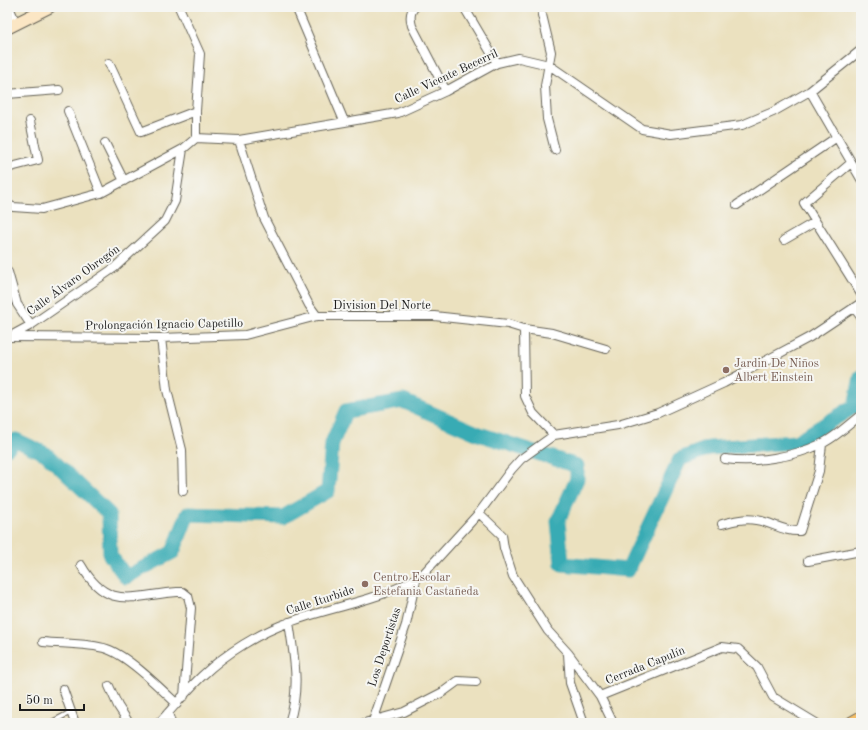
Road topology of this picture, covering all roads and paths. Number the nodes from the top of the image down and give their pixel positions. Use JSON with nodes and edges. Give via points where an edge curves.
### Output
{"nodes":[{"id":1,"x":9,"y":7,"type":"edge"},
{"id":2,"x":49,"y":7,"type":"edge"},
{"id":3,"x":179,"y":7,"type":"edge"},
{"id":4,"x":296,"y":7,"type":"edge"},
{"id":5,"x":415,"y":7,"type":"edge"},
{"id":6,"x":464,"y":7,"type":"edge"},
{"id":7,"x":542,"y":15,"type":"dead end"},
{"id":8,"x":11,"y":26,"type":"edge"},
{"id":9,"x":861,"y":50,"type":"edge"},
{"id":10,"x":109,"y":62,"type":"dead end"},
{"id":11,"x":497,"y":63,"type":"junction"},
{"id":12,"x":549,"y":65,"type":"junction"},
{"id":13,"x":59,"y":90,"type":"dead end"},
{"id":14,"x":446,"y":91,"type":"junction"},
{"id":15,"x":810,"y":91,"type":"junction"},
{"id":16,"x":7,"y":94,"type":"edge"},
{"id":17,"x":68,"y":111,"type":"dead end"},
{"id":18,"x":196,"y":111,"type":"junction"},
{"id":19,"x":30,"y":121,"type":"dead end"},
{"id":20,"x":344,"y":121,"type":"junction"},
{"id":21,"x":837,"y":137,"type":"junction"},
{"id":22,"x":196,"y":138,"type":"junction"},
{"id":23,"x":239,"y":140,"type":"junction"},
{"id":24,"x":105,"y":143,"type":"dead end"},
{"id":25,"x":183,"y":149,"type":"junction"},
{"id":26,"x":555,"y":150,"type":"dead end"},
{"id":27,"x":851,"y":163,"type":"junction"},
{"id":28,"x":7,"y":168,"type":"edge"},
{"id":29,"x":860,"y":175,"type":"edge"},
{"id":30,"x":124,"y":181,"type":"junction"},
{"id":31,"x":101,"y":193,"type":"junction"},
{"id":32,"x":7,"y":204,"type":"edge"},
{"id":33,"x":737,"y":205,"type":"dead end"},
{"id":34,"x":814,"y":222,"type":"junction"},
{"id":35,"x":784,"y":240,"type":"dead end"},
{"id":36,"x":8,"y":272,"type":"dead end"},
{"id":37,"x":861,"y":294,"type":"edge"},
{"id":38,"x":858,"y":306,"type":"edge"},
{"id":39,"x":317,"y":316,"type":"junction"},
{"id":40,"x":861,"y":317,"type":"edge"},
{"id":41,"x":32,"y":326,"type":"junction"},
{"id":42,"x":524,"y":329,"type":"junction"},
{"id":43,"x":8,"y":338,"type":"edge"},
{"id":44,"x":161,"y":338,"type":"junction"},
{"id":45,"x":606,"y":349,"type":"dead end"},
{"id":46,"x":861,"y":415,"type":"edge"},
{"id":47,"x":552,"y":437,"type":"junction"},
{"id":48,"x":822,"y":444,"type":"junction"},
{"id":49,"x":726,"y":459,"type":"dead end"},
{"id":50,"x":183,"y":490,"type":"dead end"},
{"id":51,"x":479,"y":512,"type":"junction"},
{"id":52,"x":722,"y":524,"type":"dead end"},
{"id":53,"x":861,"y":551,"type":"edge"},
{"id":54,"x":808,"y":560,"type":"dead end"},
{"id":55,"x":80,"y":566,"type":"dead end"},
{"id":56,"x":416,"y":580,"type":"junction"},
{"id":57,"x":289,"y":622,"type":"junction"},
{"id":58,"x":43,"y":642,"type":"dead end"},
{"id":59,"x":568,"y":653,"type":"junction"},
{"id":60,"x":476,"y":682,"type":"dead end"},
{"id":61,"x":109,"y":686,"type":"dead end"},
{"id":62,"x":63,"y":689,"type":"dead end"},
{"id":63,"x":184,"y":696,"type":"junction"},
{"id":64,"x":600,"y":696,"type":"junction"},
{"id":65,"x":177,"y":704,"type":"junction"},
{"id":66,"x":71,"y":712,"type":"junction"},
{"id":67,"x":168,"y":713,"type":"junction"},
{"id":68,"x":861,"y":718,"type":"edge"},
{"id":69,"x":373,"y":721,"type":"junction"},
{"id":70,"x":50,"y":723,"type":"edge"},
{"id":71,"x":75,"y":723,"type":"edge"},
{"id":72,"x":129,"y":723,"type":"edge"},
{"id":73,"x":159,"y":723,"type":"edge"},
{"id":74,"x":171,"y":723,"type":"edge"},
{"id":75,"x":289,"y":723,"type":"edge"},
{"id":76,"x":364,"y":723,"type":"edge"},
{"id":77,"x":381,"y":723,"type":"edge"},
{"id":78,"x":584,"y":723,"type":"edge"},
{"id":79,"x":613,"y":723,"type":"edge"},
{"id":80,"x":816,"y":723,"type":"edge"},
{"id":81,"x":852,"y":723,"type":"edge"}],
"edges":[{"from":1,"to":8,"type":"street"},
{"from":2,"to":8,"type":"main road"},
{"from":3,"to":18,"type":"street","via":[[200,54]]},
{"from":4,"to":20,"type":"street"},
{"from":5,"to":14,"type":"street","via":[[410,19],[412,26]]},
{"from":6,"to":11,"type":"street"},
{"from":7,"to":12,"type":"street","via":[[551,52]]},
{"from":9,"to":15,"type":"street","name":"Calle Vicente Becerril"},
{"from":10,"to":18,"type":"street","via":[[140,132]]},
{"from":11,"to":12,"type":"street","name":"Calle Vicente Becerril","via":[[519,58]]},
{"from":11,"to":14,"type":"street","name":"Calle Vicente Becerril"},
{"from":12,"to":15,"type":"street","name":"Calle Vicente Becerril","via":[[642,129],[671,134],[742,125],[773,112]]},
{"from":12,"to":26,"type":"street","via":[[545,86],[547,119]]},
{"from":13,"to":16,"type":"street"},
{"from":14,"to":20,"type":"street","name":"Calle Vicente Becerril","via":[[398,113]]},
{"from":15,"to":21,"type":"street"},
{"from":17,"to":31,"type":"street"},
{"from":18,"to":22,"type":"street"},
{"from":19,"to":28,"type":"street","via":[[38,160]]},
{"from":20,"to":23,"type":"street","name":"Calle Vicente Becerril"},
{"from":21,"to":27,"type":"street"},
{"from":21,"to":33,"type":"street"},
{"from":22,"to":23,"type":"street"},
{"from":22,"to":25,"type":"street"},
{"from":23,"to":39,"type":"street","name":"Division Del Norte","via":[[264,218]]},
{"from":24,"to":30,"type":"street"},
{"from":25,"to":30,"type":"street"},
{"from":25,"to":41,"type":"street","name":"Calle Álvaro Obregón","via":[[175,201],[165,221],[114,268]]},
{"from":27,"to":29,"type":"street"},
{"from":27,"to":34,"type":"street","via":[[804,203]]},
{"from":30,"to":31,"type":"street"},
{"from":31,"to":32,"type":"street","via":[[42,210]]},
{"from":34,"to":35,"type":"street"},
{"from":34,"to":37,"type":"street"},
{"from":36,"to":41,"type":"street","via":[[17,304]]},
{"from":38,"to":40,"type":"street"},
{"from":38,"to":47,"type":"street","via":[[810,337],[724,384],[658,413],[618,425]]},
{"from":39,"to":42,"type":"street","name":"Division Del Norte","via":[[434,316],[508,324]]},
{"from":39,"to":44,"type":"street","name":"Prolongación Ignacio Capetillo","via":[[245,335]]},
{"from":41,"to":43,"type":"street","name":"Calle Álvaro Obregón"},
{"from":42,"to":45,"type":"street","name":"Division Del Norte","via":[[552,333]]},
{"from":42,"to":47,"type":"street","via":[[525,396],[533,413]]},
{"from":43,"to":44,"type":"street","name":"Prolongación Ignacio Capetillo"},
{"from":44,"to":50,"type":"street","via":[[167,390],[182,450]]},
{"from":46,"to":48,"type":"street"},
{"from":47,"to":51,"type":"street","name":"Calle Iturbide","via":[[521,459]]},
{"from":48,"to":49,"type":"street","via":[[764,460]]},
{"from":48,"to":52,"type":"street","via":[[819,471],[800,532],[789,532],[757,520],[736,520]]},
{"from":51,"to":56,"type":"street","name":"Calle Iturbide"},
{"from":51,"to":59,"type":"street","name":"Cerrada Capulín","via":[[502,535],[513,576],[548,631]]},
{"from":53,"to":54,"type":"street"},
{"from":55,"to":63,"type":"street","via":[[96,586],[119,598],[131,599],[177,592],[183,592],[188,596],[191,608]]},
{"from":56,"to":57,"type":"street","name":"Calle Iturbide"},
{"from":56,"to":69,"type":"street","name":"Los Deportistas","via":[[406,625]]},
{"from":57,"to":63,"type":"street","name":"Calle Iturbide","via":[[221,660]]},
{"from":57,"to":75,"type":"street","via":[[297,677],[294,707]]},
{"from":58,"to":65,"type":"street","via":[[100,648],[113,652],[146,675]]},
{"from":59,"to":64,"type":"street","name":"Cerrada Capulín"},
{"from":59,"to":78,"type":"street","via":[[570,683]]},
{"from":60,"to":69,"type":"street","via":[[458,681],[443,692],[404,712]]},
{"from":61,"to":72,"type":"street"},
{"from":62,"to":66,"type":"street"},
{"from":63,"to":65,"type":"street","name":"Calle Iturbide"},
{"from":64,"to":79,"type":"street"},
{"from":64,"to":80,"type":"street","name":"Cerrada Capulín","via":[[722,647],[738,649],[757,667],[773,697]]},
{"from":65,"to":67,"type":"street","name":"Calle Iturbide"},
{"from":66,"to":70,"type":"lane"},
{"from":66,"to":71,"type":"street"},
{"from":67,"to":73,"type":"street","name":"Calle Iturbide"},
{"from":67,"to":74,"type":"street"},
{"from":68,"to":81,"type":"main road"},
{"from":69,"to":76,"type":"street"},
{"from":69,"to":77,"type":"lane"}]}
